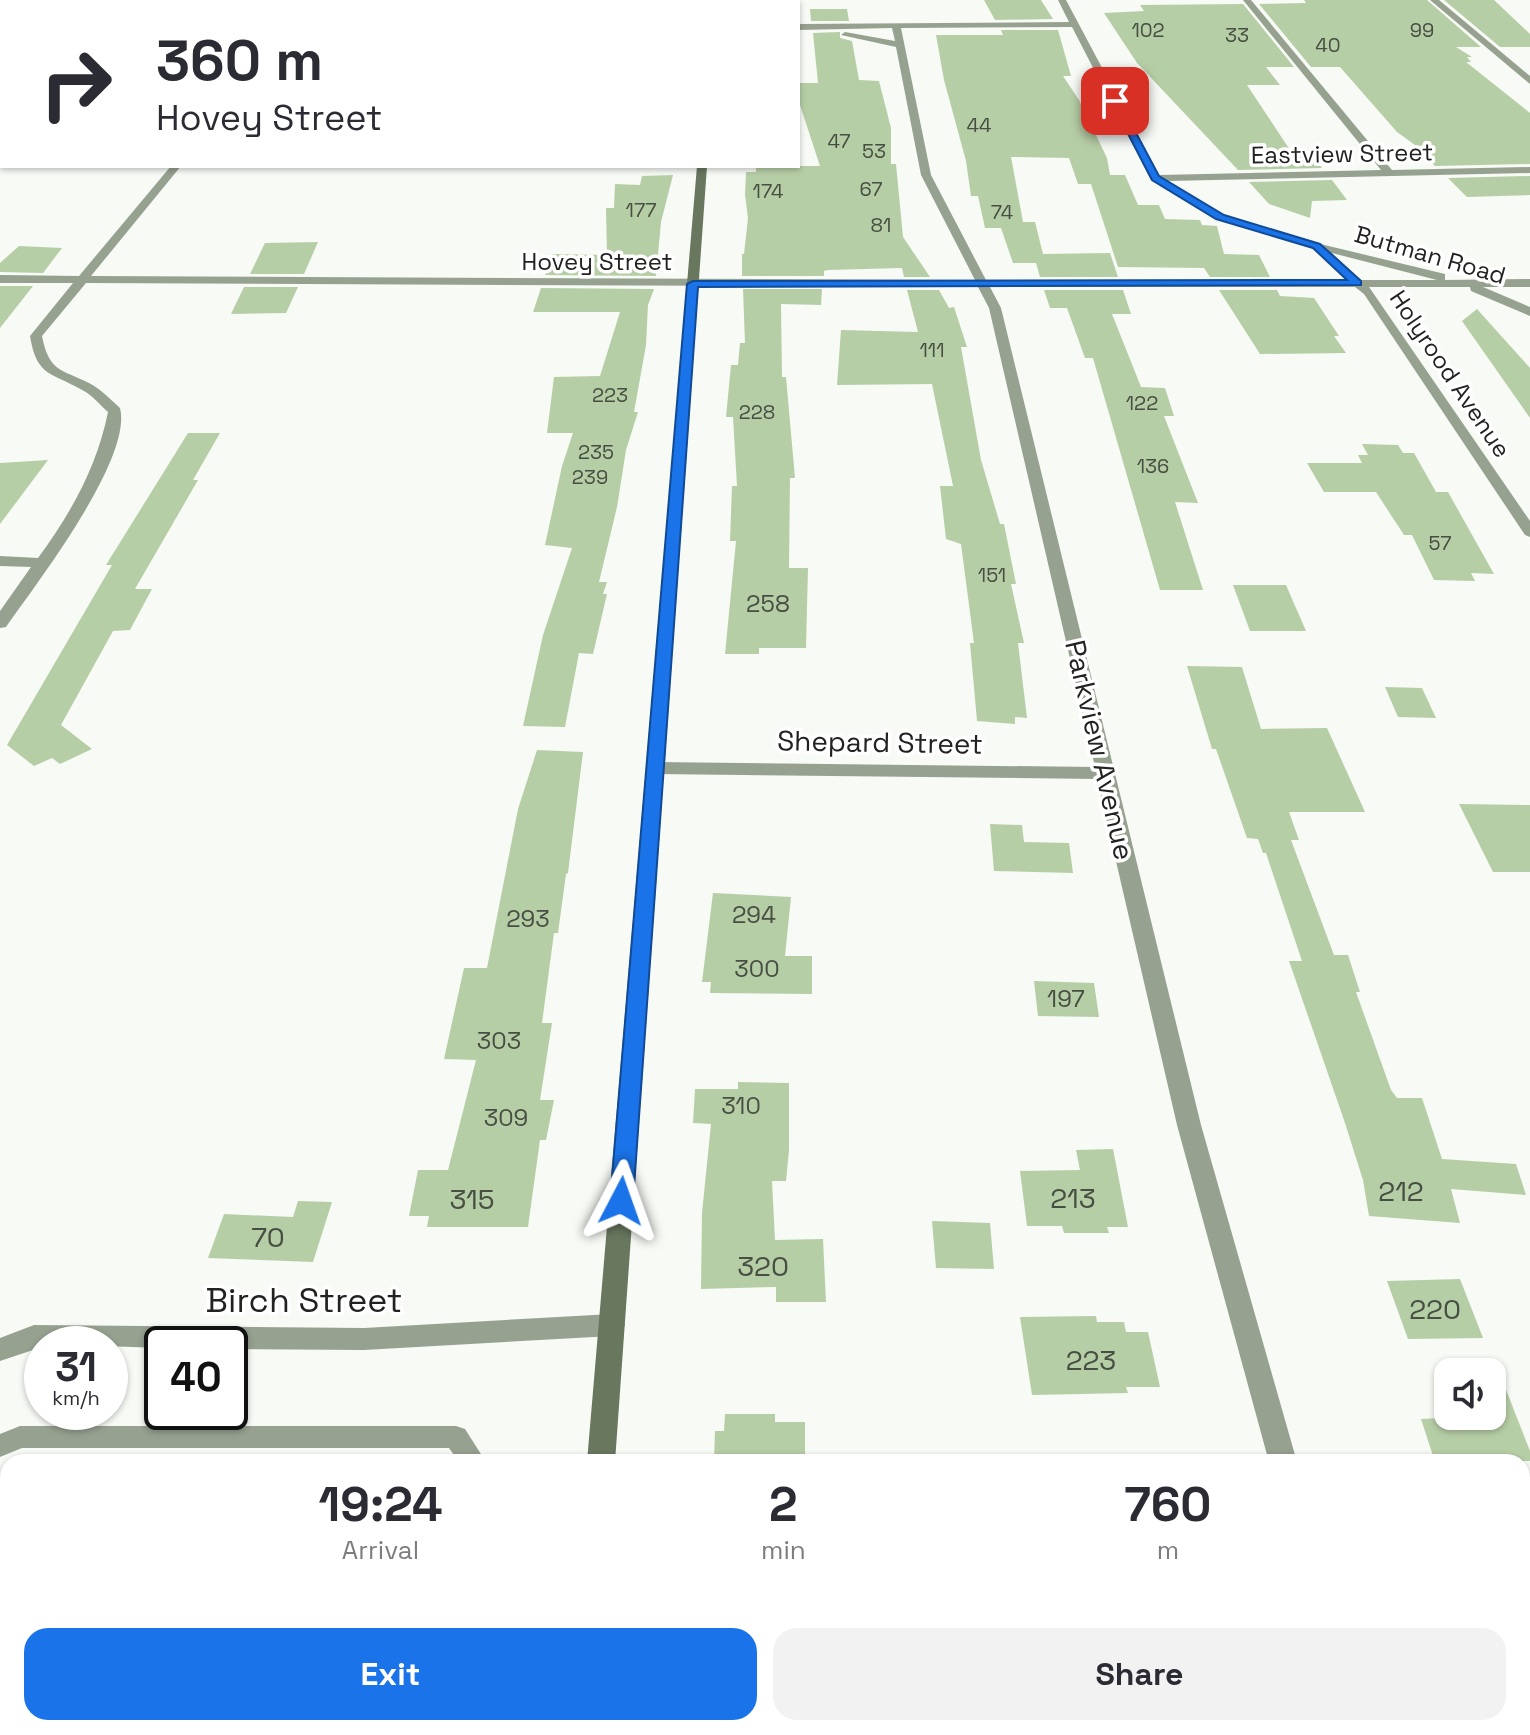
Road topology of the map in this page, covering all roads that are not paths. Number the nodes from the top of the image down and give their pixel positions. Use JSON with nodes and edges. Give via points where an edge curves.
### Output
{"nodes":[{"id":1,"x":1062,"y":0,"type":"edge"},
{"id":2,"x":1247,"y":0,"type":"edge"},
{"id":3,"x":1434,"y":0,"type":"edge"},
{"id":4,"x":1074,"y":24,"type":"junction"},
{"id":5,"x":800,"y":26,"type":"edge"},
{"id":6,"x":896,"y":26,"type":"junction"},
{"id":7,"x":900,"y":45,"type":"junction"},
{"id":8,"x":1530,"y":81,"type":"edge"},
{"id":9,"x":174,"y":168,"type":"edge"},
{"id":10,"x":702,"y":168,"type":"edge"},
{"id":11,"x":1530,"y":170,"type":"edge"},
{"id":12,"x":1389,"y":173,"type":"junction"},
{"id":13,"x":1155,"y":178,"type":"junction"},
{"id":14,"x":1317,"y":246,"type":"junction"},
{"id":15,"x":0,"y":279,"type":"edge"},
{"id":16,"x":82,"y":280,"type":"junction"},
{"id":17,"x":1357,"y":283,"type":"junction"},
{"id":18,"x":1459,"y":283,"type":"junction"},
{"id":19,"x":1530,"y":283,"type":"edge"},
{"id":20,"x":693,"y":284,"type":"junction"},
{"id":21,"x":982,"y":284,"type":"junction"},
{"id":22,"x":1530,"y":312,"type":"edge"},
{"id":23,"x":1530,"y":532,"type":"edge"},
{"id":24,"x":0,"y":561,"type":"edge"},
{"id":25,"x":41,"y":563,"type":"junction"},
{"id":26,"x":0,"y":623,"type":"edge"},
{"id":27,"x":655,"y":768,"type":"junction"},
{"id":28,"x":1105,"y":773,"type":"junction"},
{"id":29,"x":612,"y":1325,"type":"junction"},
{"id":30,"x":0,"y":1350,"type":"edge"},
{"id":31,"x":0,"y":1446,"type":"edge"},
{"id":32,"x":468,"y":1454,"type":"edge"},
{"id":33,"x":602,"y":1454,"type":"edge"},
{"id":34,"x":1281,"y":1454,"type":"edge"}],
"edges":[{"from":1,"to":4,"type":"street"},
{"from":2,"to":12,"type":"street"},
{"from":3,"to":8,"type":"street"},
{"from":4,"to":6,"type":"street"},
{"from":4,"to":13,"type":"street"},
{"from":5,"to":6,"type":"street"},
{"from":5,"to":7,"type":"street"},
{"from":6,"to":7,"type":"street","name":"Parkview Avenue"},
{"from":7,"to":21,"type":"street","name":"Parkview Avenue","via":[[926,175]]},
{"from":9,"to":16,"type":"street"},
{"from":10,"to":20,"type":"street"},
{"from":11,"to":12,"type":"street","name":"Eastview Street"},
{"from":12,"to":13,"type":"street","name":"Eastview Street"},
{"from":13,"to":14,"type":"street","name":"Butman Road","via":[[1220,217]]},
{"from":14,"to":17,"type":"street","name":"Butman Road"},
{"from":14,"to":18,"type":"street","name":"Butman Road"},
{"from":15,"to":16,"type":"street","name":"Hovey Street"},
{"from":16,"to":20,"type":"street","name":"Hovey Street"},
{"from":16,"to":25,"type":"street","via":[[36,336],[38,354],[50,374],[89,388],[115,411],[112,434],[95,483]]},
{"from":17,"to":18,"type":"street","name":"Hovey Street"},
{"from":17,"to":21,"type":"street","name":"Hovey Street"},
{"from":17,"to":23,"type":"street","name":"Holyrood Avenue"},
{"from":18,"to":19,"type":"street","name":"Hovey Street"},
{"from":18,"to":22,"type":"street","name":"Butman Road"},
{"from":20,"to":21,"type":"street","name":"Hovey Street"},
{"from":20,"to":27,"type":"street"},
{"from":21,"to":28,"type":"street","name":"Parkview Avenue","via":[[995,308]]},
{"from":24,"to":25,"type":"street"},
{"from":25,"to":26,"type":"street"},
{"from":27,"to":28,"type":"street","name":"Shepard Street"},
{"from":27,"to":29,"type":"street"},
{"from":28,"to":34,"type":"street","name":"Parkview Avenue","via":[[1189,1125]]},
{"from":29,"to":30,"type":"street","name":"Birch Street","via":[[364,1339],[34,1336]]},
{"from":29,"to":33,"type":"street"},
{"from":31,"to":32,"type":"lane","via":[[20,1437],[456,1437]]}]}
